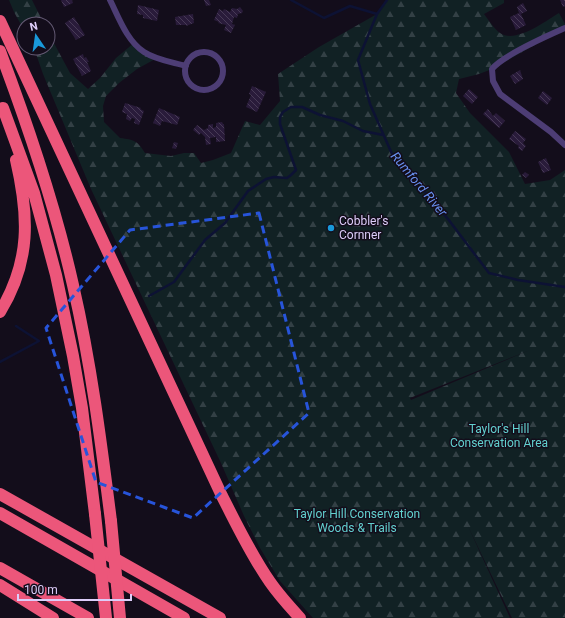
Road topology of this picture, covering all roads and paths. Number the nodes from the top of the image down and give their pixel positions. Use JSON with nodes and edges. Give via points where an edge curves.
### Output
{"nodes":[{"id":1,"x":110,"y":0,"type":"edge"},
{"id":2,"x":0,"y":21,"type":"edge"},
{"id":3,"x":565,"y":28,"type":"edge"},
{"id":4,"x":0,"y":51,"type":"edge"},
{"id":5,"x":186,"y":66,"type":"junction"},
{"id":6,"x":565,"y":145,"type":"edge"},
{"id":7,"x":0,"y":312,"type":"edge"},
{"id":8,"x":0,"y":494,"type":"edge"},
{"id":9,"x":0,"y":513,"type":"edge"},
{"id":10,"x":0,"y":568,"type":"edge"},
{"id":11,"x":0,"y":585,"type":"edge"},
{"id":12,"x":53,"y":618,"type":"edge"},
{"id":13,"x":88,"y":618,"type":"edge"},
{"id":14,"x":106,"y":618,"type":"edge"},
{"id":15,"x":120,"y":618,"type":"edge"},
{"id":16,"x":184,"y":618,"type":"edge"},
{"id":17,"x":220,"y":618,"type":"edge"},
{"id":18,"x":300,"y":618,"type":"edge"}],
"edges":[{"from":1,"to":5,"type":"street","via":[[129,37],[144,52]]},
{"from":2,"to":18,"type":"highway","via":[[232,517],[270,582]]},
{"from":3,"to":6,"type":"street","via":[[499,62],[492,69],[495,87],[500,94]]},
{"from":4,"to":15,"type":"highway","bridge":true,"via":[[40,163],[73,284],[93,387]]},
{"from":5,"to":5,"type":"street","via":[[185,74],[188,81],[197,89],[205,90],[219,84],[224,70],[217,56],[202,52],[189,59]]},
{"from":7,"to":14,"type":"highway","bridge":true,"via":[[20,270],[25,240],[25,216],[18,169],[3,108],[34,193],[56,275],[73,356],[82,408]]},
{"from":8,"to":17,"type":"highway"},
{"from":9,"to":16,"type":"highway"},
{"from":10,"to":13,"type":"highway"},
{"from":11,"to":12,"type":"highway"}]}
